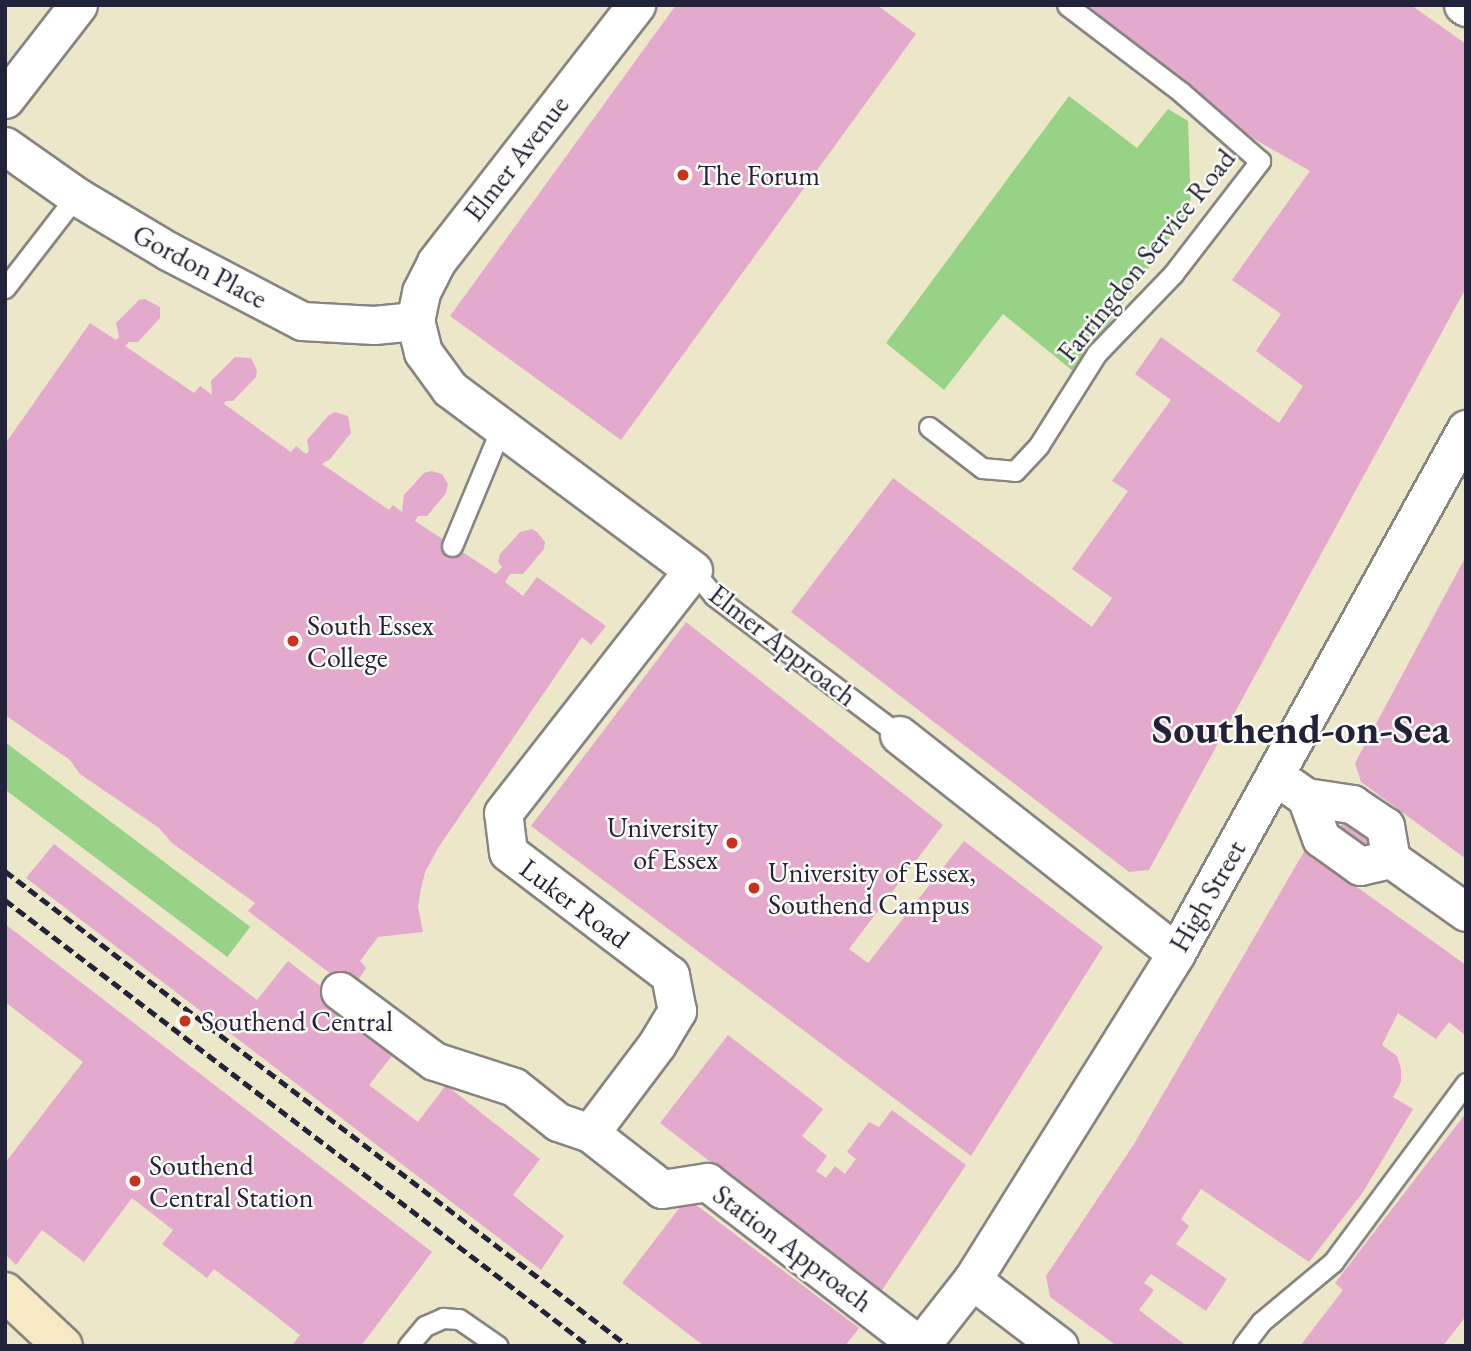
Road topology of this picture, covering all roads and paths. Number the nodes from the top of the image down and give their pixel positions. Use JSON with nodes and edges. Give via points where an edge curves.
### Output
{"nodes":[{"id":1,"x":78,"y":5,"type":"edge"},
{"id":2,"x":636,"y":5,"type":"edge"},
{"id":3,"x":1067,"y":5,"type":"edge"},
{"id":4,"x":5,"y":99,"type":"edge"},
{"id":5,"x":5,"y":146,"type":"edge"},
{"id":6,"x":76,"y":196,"type":"junction"},
{"id":7,"x":5,"y":288,"type":"edge"},
{"id":8,"x":415,"y":321,"type":"junction"},
{"id":9,"x":929,"y":427,"type":"dead end"},
{"id":10,"x":501,"y":428,"type":"junction"},
{"id":11,"x":1466,"y":429,"type":"edge"},
{"id":12,"x":452,"y":547,"type":"dead end"},
{"id":13,"x":693,"y":570,"type":"junction"},
{"id":14,"x":899,"y":735,"type":"joint"},
{"id":15,"x":1276,"y":776,"type":"junction"},
{"id":16,"x":1466,"y":912,"type":"edge"},
{"id":17,"x":1175,"y":953,"type":"junction"},
{"id":18,"x":340,"y":991,"type":"dead end"},
{"id":19,"x":1466,"y":1083,"type":"edge"},
{"id":20,"x":590,"y":1133,"type":"junction"},
{"id":21,"x":972,"y":1280,"type":"junction"},
{"id":22,"x":5,"y":1292,"type":"edge"},
{"id":23,"x":63,"y":1346,"type":"edge"},
{"id":24,"x":408,"y":1346,"type":"edge"},
{"id":25,"x":498,"y":1346,"type":"edge"},
{"id":26,"x":920,"y":1346,"type":"edge"},
{"id":27,"x":1059,"y":1346,"type":"edge"},
{"id":28,"x":1243,"y":1346,"type":"edge"}],
"edges":[{"from":1,"to":4,"type":"street"},
{"from":2,"to":8,"type":"street","name":"Elmer Avenue","via":[[436,262],[421,292]]},
{"from":3,"to":9,"type":"lane","name":"Farringdon Service Road","via":[[1181,92],[1261,161],[1173,274],[1097,353],[1039,445],[1015,471],[982,468]]},
{"from":5,"to":6,"type":"street","name":"Gordon Place"},
{"from":6,"to":7,"type":"lane"},
{"from":6,"to":8,"type":"street","name":"Gordon Place","via":[[168,251],[302,321],[374,325]]},
{"from":8,"to":10,"type":"street","name":"Elmer Approach","via":[[423,352],[434,370],[450,389]]},
{"from":10,"to":12,"type":"lane"},
{"from":10,"to":13,"type":"street","name":"Elmer Approach"},
{"from":11,"to":15,"type":"street","name":"High Street"},
{"from":13,"to":14,"type":"lane","name":"Elmer Approach","via":[[714,596]]},
{"from":13,"to":20,"type":"street","name":"Luker Road","via":[[503,813],[508,852],[670,975],[677,1011]]},
{"from":14,"to":17,"type":"street","name":"Elmer Approach"},
{"from":15,"to":16,"type":"street","via":[[1306,797],[1321,838],[1360,866],[1391,859]]},
{"from":15,"to":17,"type":"street","name":"High Street"},
{"from":17,"to":21,"type":"street","name":"High Street"},
{"from":18,"to":20,"type":"street","name":"Station Approach","via":[[434,1061],[514,1087],[558,1122]]},
{"from":19,"to":28,"type":"lane","via":[[1333,1262],[1262,1322]]},
{"from":20,"to":26,"type":"street","name":"Station Approach","via":[[662,1189],[707,1182]]},
{"from":21,"to":26,"type":"street","name":"High Street"},
{"from":21,"to":27,"type":"street"},
{"from":22,"to":23,"type":"street"},
{"from":24,"to":25,"type":"lane","via":[[425,1326],[443,1318],[459,1319]]}]}
